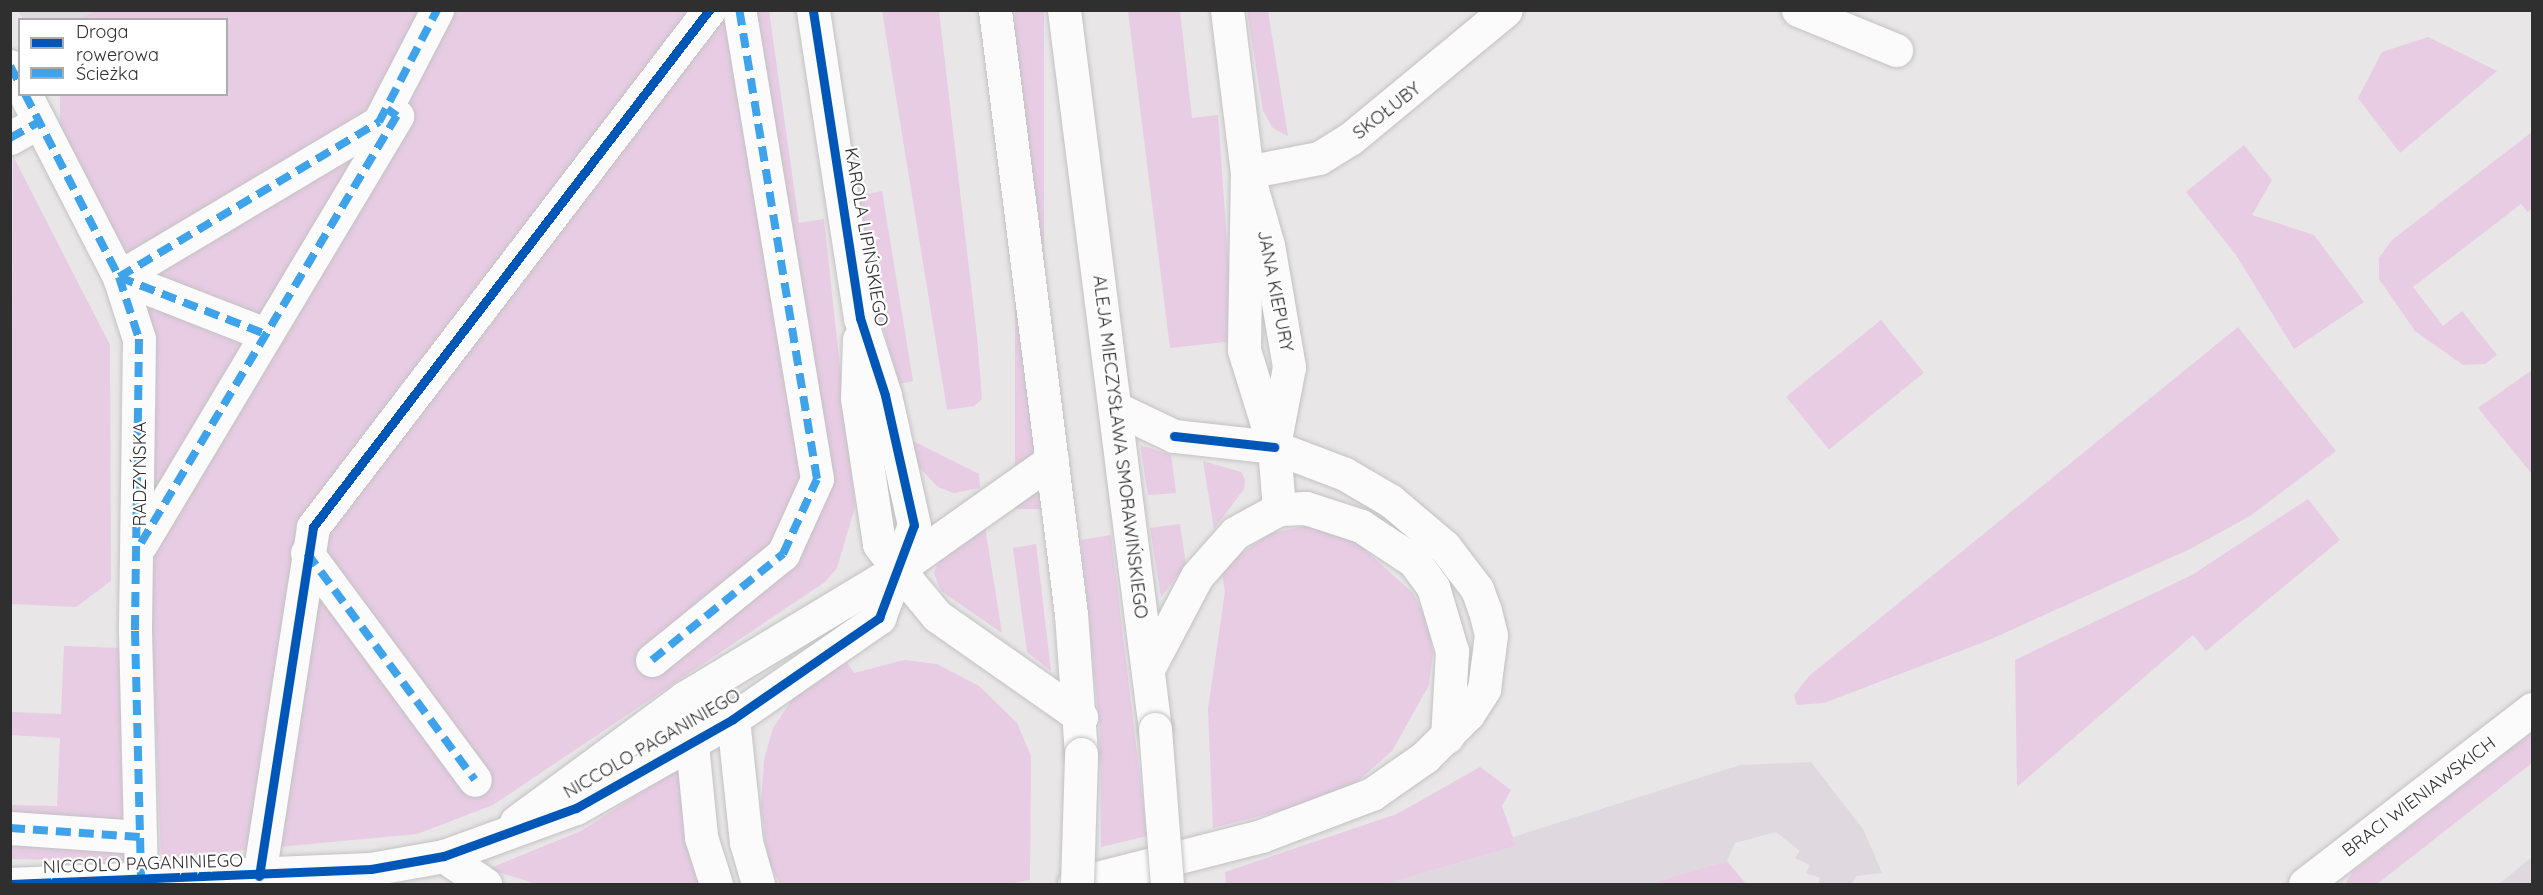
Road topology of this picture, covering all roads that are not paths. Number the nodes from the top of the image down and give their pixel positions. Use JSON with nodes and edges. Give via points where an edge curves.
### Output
{"nodes":[{"id":1,"x":437,"y":10,"type":"edge"},
{"id":2,"x":709,"y":10,"type":"edge"},
{"id":3,"x":739,"y":10,"type":"edge"},
{"id":4,"x":813,"y":10,"type":"edge"},
{"id":5,"x":995,"y":10,"type":"edge"},
{"id":6,"x":1064,"y":10,"type":"edge"},
{"id":7,"x":1227,"y":10,"type":"edge"},
{"id":8,"x":1506,"y":10,"type":"edge"},
{"id":9,"x":1798,"y":10,"type":"edge"},
{"id":10,"x":1896,"y":50,"type":"dead end"},
{"id":11,"x":10,"y":66,"type":"edge"},
{"id":12,"x":18,"y":80,"type":"edge"},
{"id":13,"x":32,"y":108,"type":"edge"},
{"id":14,"x":383,"y":116,"type":"junction"},
{"id":15,"x":10,"y":138,"type":"edge"},
{"id":16,"x":1247,"y":172,"type":"junction"},
{"id":17,"x":120,"y":277,"type":"junction"},
{"id":18,"x":265,"y":334,"type":"junction"},
{"id":19,"x":1115,"y":408,"type":"junction"},
{"id":20,"x":1274,"y":447,"type":"junction"},
{"id":21,"x":1052,"y":460,"type":"junction"},
{"id":22,"x":1279,"y":509,"type":"junction"},
{"id":23,"x":140,"y":546,"type":"junction"},
{"id":24,"x":307,"y":553,"type":"junction"},
{"id":25,"x":898,"y":569,"type":"junction"},
{"id":26,"x":652,"y":660,"type":"dead end"},
{"id":27,"x":1148,"y":669,"type":"junction"},
{"id":28,"x":684,"y":698,"type":"junction"},
{"id":29,"x":2532,"y":710,"type":"edge"},
{"id":30,"x":1081,"y":717,"type":"junction"},
{"id":31,"x":733,"y":719,"type":"junction"},
{"id":32,"x":1447,"y":737,"type":"junction"},
{"id":33,"x":693,"y":741,"type":"junction"},
{"id":34,"x":475,"y":780,"type":"dead end"},
{"id":35,"x":10,"y":828,"type":"edge"},
{"id":36,"x":140,"y":837,"type":"junction"},
{"id":37,"x":496,"y":838,"type":"junction"},
{"id":38,"x":444,"y":856,"type":"junction"},
{"id":39,"x":259,"y":876,"type":"junction"},
{"id":40,"x":141,"y":879,"type":"junction"},
{"id":41,"x":10,"y":884,"type":"edge"},
{"id":42,"x":485,"y":885,"type":"edge"},
{"id":43,"x":716,"y":885,"type":"edge"},
{"id":44,"x":758,"y":885,"type":"edge"},
{"id":45,"x":1076,"y":885,"type":"edge"},
{"id":46,"x":1167,"y":885,"type":"edge"},
{"id":47,"x":2305,"y":885,"type":"edge"}],
"edges":[{"from":1,"to":14,"type":"street"},
{"from":2,"to":24,"type":"street","via":[[313,527]]},
{"from":3,"to":26,"type":"street","via":[[817,479],[783,554]]},
{"from":4,"to":25,"type":"street","name":"KAROLA LIPIŃSKIEGO","via":[[860,318],[885,395],[914,525]]},
{"from":5,"to":21,"type":"street"},
{"from":6,"to":19,"type":"street","name":"ALEJA MIECZYSŁAWA SMORAWIŃSKIEGO"},
{"from":7,"to":16,"type":"street","name":"JANA KIEPURY"},
{"from":8,"to":16,"type":"street","name":"SKOŁUBY","via":[[1350,139],[1319,158]]},
{"from":9,"to":10,"type":"street"},
{"from":11,"to":12,"type":"street"},
{"from":13,"to":15,"type":"street"},
{"from":13,"to":17,"type":"street","name":"RADZYŃSKA"},
{"from":14,"to":17,"type":"street"},
{"from":14,"to":18,"type":"street","via":[[397,116]]},
{"from":16,"to":20,"type":"street","name":"JANA KIEPURY","via":[[1269,245],[1289,367]]},
{"from":17,"to":18,"type":"street"},
{"from":17,"to":23,"type":"street","name":"RADZYŃSKA","via":[[139,339]]},
{"from":18,"to":23,"type":"street"},
{"from":19,"to":20,"type":"street","via":[[1174,436]]},
{"from":19,"to":27,"type":"street","name":"ALEJA MIECZYSŁAWA SMORAWIŃSKIEGO"},
{"from":20,"to":22,"type":"street","name":"JANA KIEPURY"},
{"from":20,"to":32,"type":"street","via":[[1345,474],[1390,501],[1444,546],[1477,589],[1491,635],[1490,662],[1484,689]]},
{"from":21,"to":25,"type":"street"},
{"from":21,"to":30,"type":"street"},
{"from":22,"to":27,"type":"street","via":[[1235,533],[1197,576]]},
{"from":22,"to":32,"type":"street","via":[[1306,508],[1361,526],[1414,561],[1433,586],[1452,651]]},
{"from":23,"to":36,"type":"street","name":"RADZYŃSKA","via":[[135,631]]},
{"from":24,"to":34,"type":"street"},
{"from":24,"to":39,"type":"street"},
{"from":25,"to":28,"type":"street","name":"NICCOLO PAGANINIEGO"},
{"from":25,"to":30,"type":"street","via":[[937,616]]},
{"from":25,"to":31,"type":"street","name":"NICCOLO PAGANINIEGO","via":[[879,618]]},
{"from":27,"to":46,"type":"street","name":"ALEJA MIECZYSŁAWA SMORAWIŃSKIEGO","bridge":true},
{"from":28,"to":31,"type":"street"},
{"from":28,"to":33,"type":"street"},
{"from":28,"to":37,"type":"street","name":"NICCOLO PAGANINIEGO"},
{"from":29,"to":47,"type":"street","name":"BRACI WIENIAWSKICH"},
{"from":30,"to":45,"type":"street","bridge":true},
{"from":31,"to":33,"type":"street","name":"NICCOLO PAGANINIEGO"},
{"from":31,"to":44,"type":"street","via":[[746,842]]},
{"from":32,"to":45,"type":"street","via":[[1399,777],[1326,815]]},
{"from":33,"to":37,"type":"street","name":"NICCOLO PAGANINIEGO","via":[[576,808]]},
{"from":33,"to":43,"type":"street","via":[[701,837]]},
{"from":35,"to":36,"type":"street"},
{"from":36,"to":40,"type":"street","name":"RADZYŃSKA"},
{"from":37,"to":38,"type":"street","name":"NICCOLO PAGANINIEGO"},
{"from":38,"to":39,"type":"street","name":"NICCOLO PAGANINIEGO","via":[[370,869]]},
{"from":38,"to":42,"type":"street"},
{"from":39,"to":40,"type":"street","name":"NICCOLO PAGANINIEGO"},
{"from":40,"to":41,"type":"street","name":"NICCOLO PAGANINIEGO"}]}
